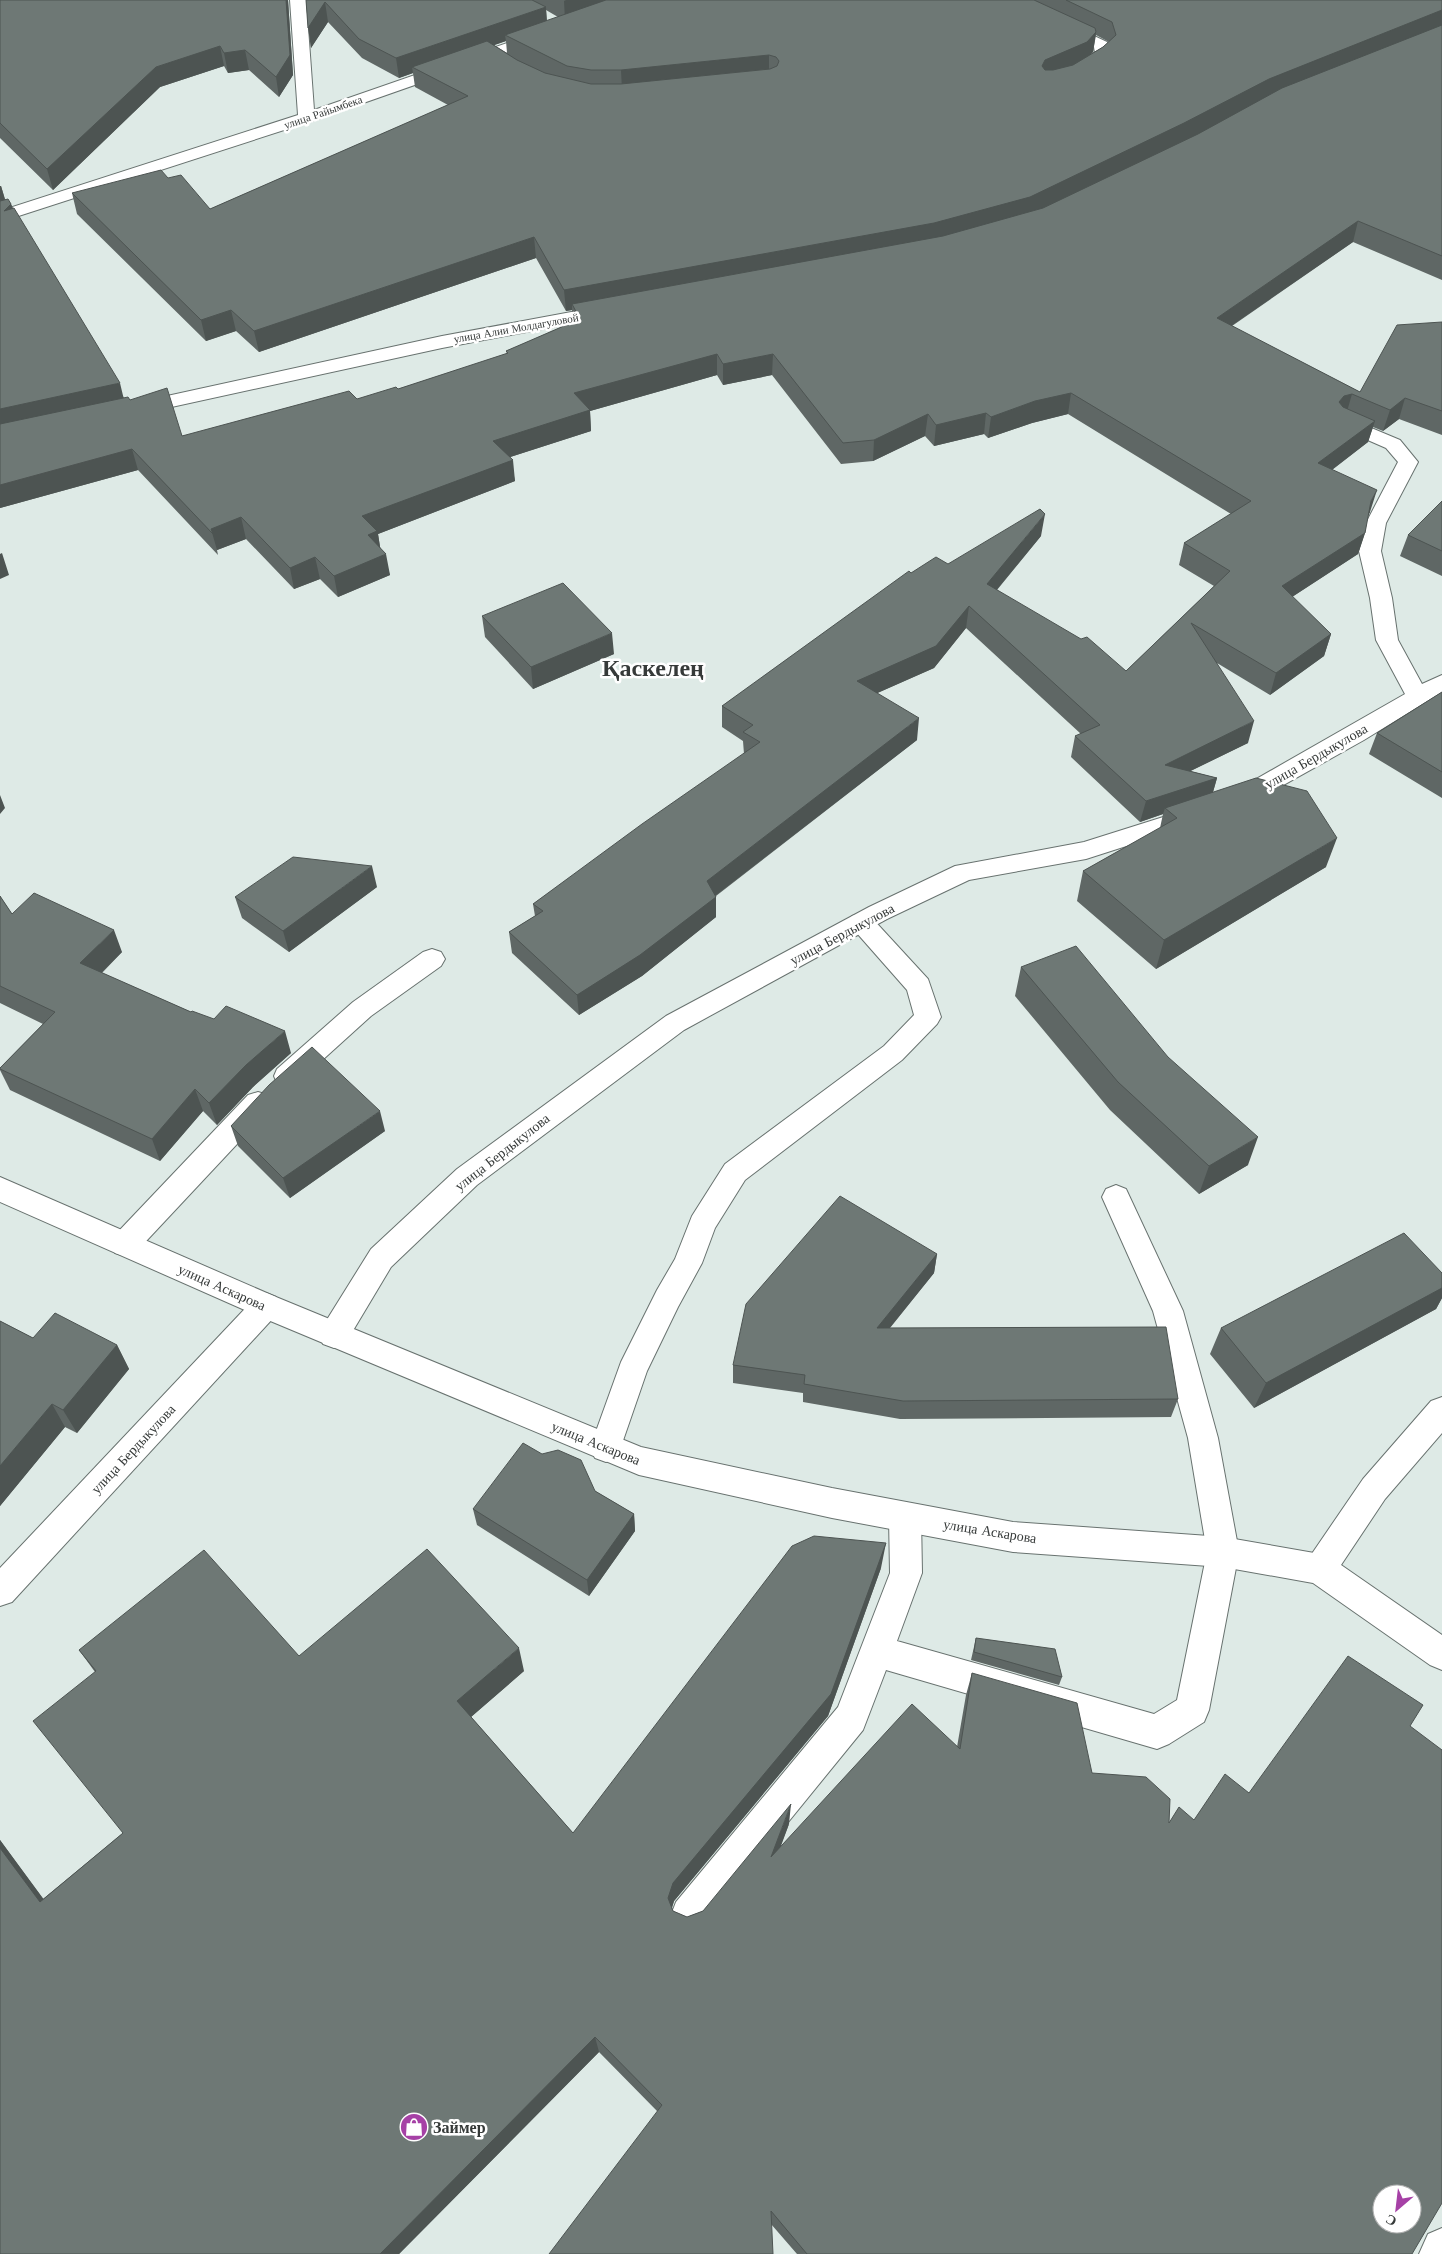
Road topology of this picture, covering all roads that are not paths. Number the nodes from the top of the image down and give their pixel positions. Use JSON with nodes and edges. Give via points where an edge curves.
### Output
{"nodes":[{"id":1,"x":298,"y":0,"type":"edge"},
{"id":2,"x":1005,"y":0,"type":"edge"},
{"id":3,"x":556,"y":31,"type":"edge"},
{"id":4,"x":491,"y":53,"type":"junction"},
{"id":5,"x":507,"y":63,"type":"edge"},
{"id":6,"x":1066,"y":77,"type":"edge"},
{"id":7,"x":306,"y":118,"type":"junction"},
{"id":8,"x":0,"y":217,"type":"edge"},
{"id":9,"x":627,"y":308,"type":"edge"},
{"id":10,"x":123,"y":412,"type":"edge"},
{"id":11,"x":1346,"y":423,"type":"edge"},
{"id":12,"x":1442,"y":682,"type":"edge"},
{"id":13,"x":1418,"y":696,"type":"junction"},
{"id":14,"x":861,"y":923,"type":"junction"},
{"id":15,"x":432,"y":958,"type":"dead end"},
{"id":16,"x":0,"y":1189,"type":"edge"},
{"id":17,"x":1116,"y":1197,"type":"dead end"},
{"id":18,"x":125,"y":1244,"type":"junction"},
{"id":19,"x":266,"y":1306,"type":"junction"},
{"id":20,"x":334,"y":1335,"type":"junction"},
{"id":21,"x":1442,"y":1411,"type":"edge"},
{"id":22,"x":606,"y":1448,"type":"junction"},
{"id":23,"x":905,"y":1517,"type":"junction"},
{"id":24,"x":1223,"y":1552,"type":"junction"},
{"id":25,"x":1320,"y":1569,"type":"junction"},
{"id":26,"x":0,"y":1591,"type":"edge"},
{"id":27,"x":876,"y":1651,"type":"junction"},
{"id":28,"x":1442,"y":1654,"type":"edge"},
{"id":29,"x":689,"y":1915,"type":"edge"},
{"id":30,"x":1442,"y":2248,"type":"edge"},
{"id":31,"x":1439,"y":2254,"type":"edge"}],
"edges":[{"from":1,"to":7,"type":"street"},
{"from":2,"to":6,"type":"street","via":[[1101,45],[1103,54],[1091,66]]},
{"from":3,"to":4,"type":"street","name":"улица Райымбека"},
{"from":4,"to":5,"type":"street"},
{"from":4,"to":7,"type":"street","name":"улица Райымбека"},
{"from":7,"to":8,"type":"street","name":"улица Райымбека"},
{"from":9,"to":10,"type":"street","name":"улица Алии Молдагуловой","via":[[442,342]]},
{"from":11,"to":13,"type":"street","via":[[1393,444],[1408,462],[1376,522],[1370,551],[1387,640]]},
{"from":12,"to":13,"type":"street","name":"улица Бердыкулова"},
{"from":13,"to":14,"type":"street","name":"улица Бердыкулова","via":[[1235,802],[1086,850],[964,872]]},
{"from":14,"to":20,"type":"street","name":"улица Бердыкулова","via":[[675,1023],[467,1177],[381,1258]]},
{"from":14,"to":22,"type":"street","via":[[919,986],[928,1017],[893,1053],[735,1172],[702,1224],[688,1263],[632,1371]]},
{"from":15,"to":18,"type":"street","via":[[362,1009],[264,1096]]},
{"from":16,"to":18,"type":"street","name":"улица Аскарова"},
{"from":17,"to":24,"type":"street","via":[[1168,1311],[1203,1438]]},
{"from":18,"to":19,"type":"street","name":"улица Аскарова"},
{"from":19,"to":20,"type":"street","name":"улица Аскарова"},
{"from":19,"to":26,"type":"street","name":"улица Бердыкулова"},
{"from":20,"to":22,"type":"street","name":"улица Аскарова"},
{"from":21,"to":25,"type":"street","via":[[1374,1489]]},
{"from":22,"to":23,"type":"street","name":"улица Аскарова","via":[[639,1461]]},
{"from":23,"to":24,"type":"street","name":"улица Аскарова","via":[[1013,1537]]},
{"from":23,"to":27,"type":"street","via":[[906,1573]]},
{"from":24,"to":25,"type":"street","name":"улица Аскарова"},
{"from":24,"to":27,"type":"street","via":[[1192,1710],[1157,1732]]},
{"from":25,"to":28,"type":"street"},
{"from":27,"to":29,"type":"street","via":[[851,1718]]},
{"from":30,"to":31,"type":"street"}]}
